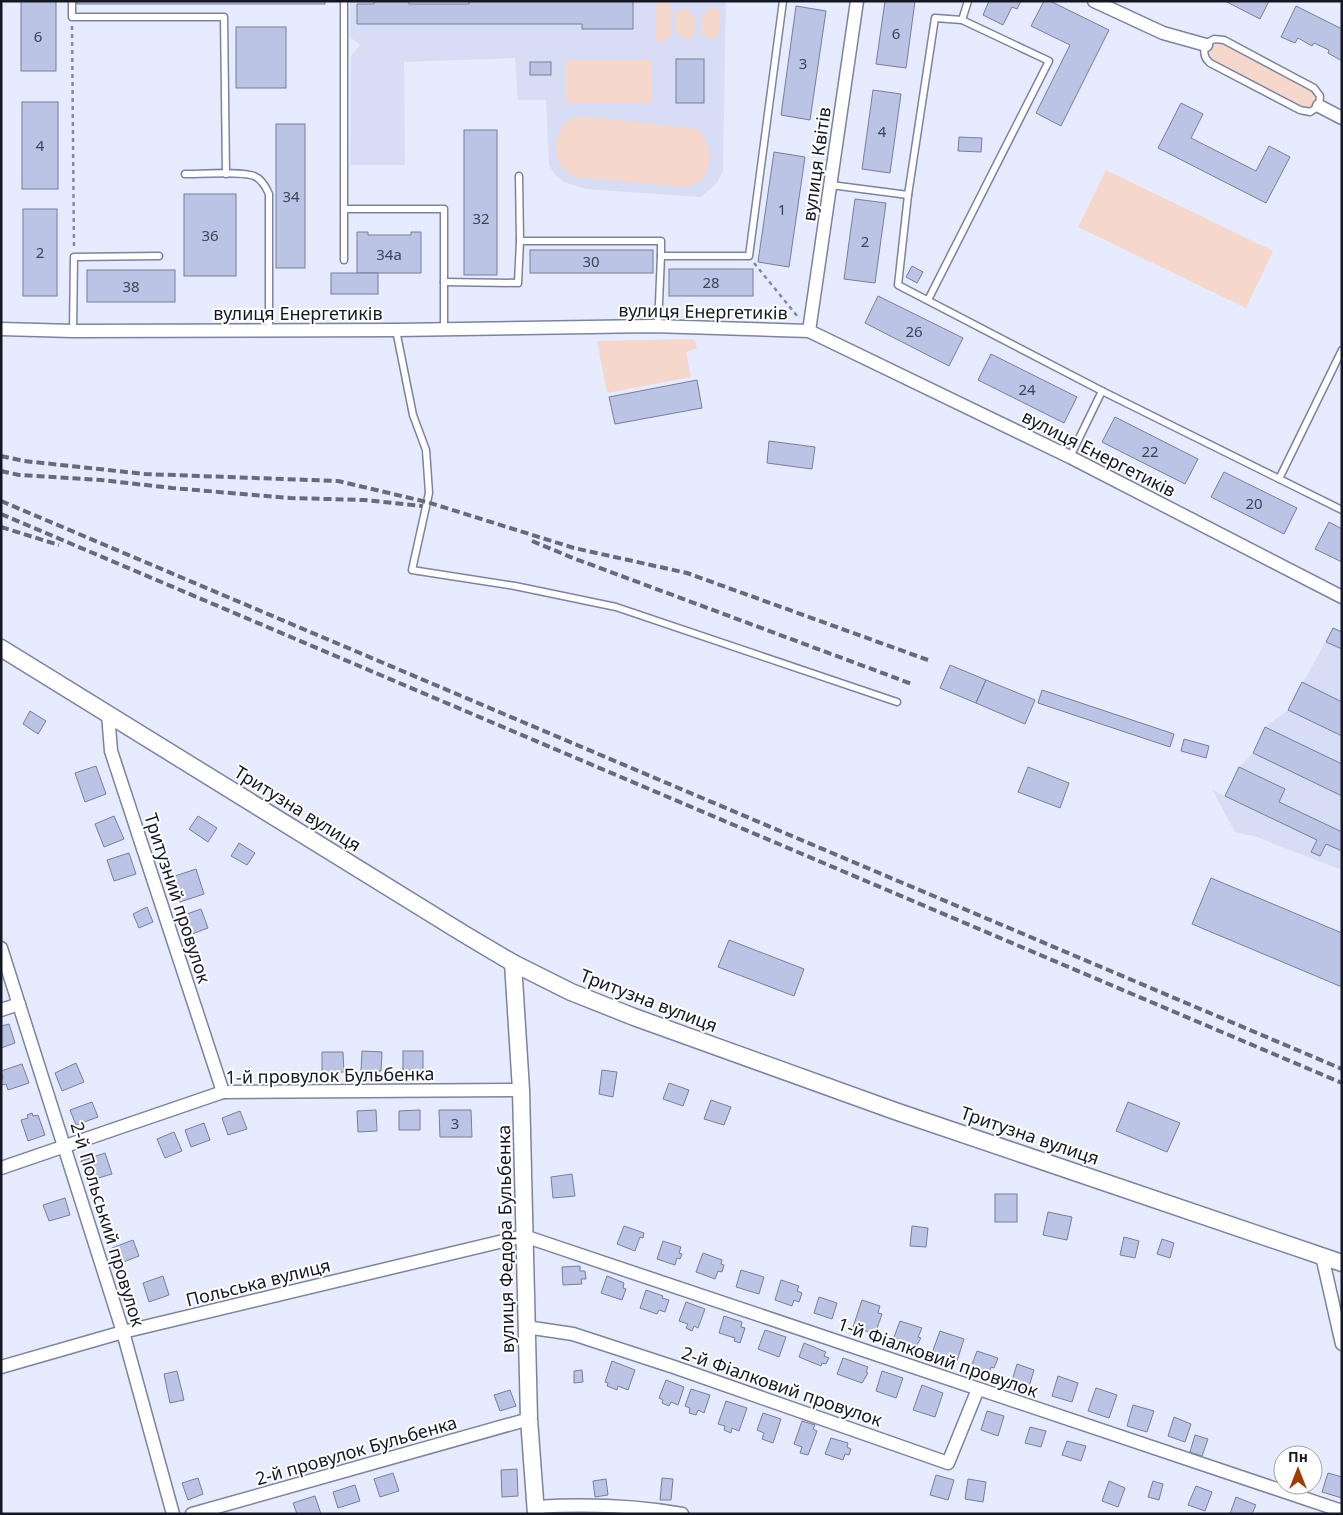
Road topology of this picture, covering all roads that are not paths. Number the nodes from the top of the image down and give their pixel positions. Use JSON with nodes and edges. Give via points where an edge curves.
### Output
{"nodes":[{"id":1,"x":72,"y":1,"type":"edge"},
{"id":2,"x":344,"y":1,"type":"edge"},
{"id":3,"x":783,"y":1,"type":"edge"},
{"id":4,"x":853,"y":1,"type":"edge"},
{"id":5,"x":968,"y":1,"type":"edge"},
{"id":6,"x":1094,"y":1,"type":"edge"},
{"id":7,"x":857,"y":2,"type":"edge"},
{"id":8,"x":962,"y":20,"type":"junction"},
{"id":9,"x":1206,"y":45,"type":"junction"},
{"id":10,"x":1319,"y":106,"type":"junction"},
{"id":11,"x":1342,"y":118,"type":"edge"},
{"id":12,"x":185,"y":174,"type":"dead end"},
{"id":13,"x":226,"y":174,"type":"junction"},
{"id":14,"x":519,"y":176,"type":"dead end"},
{"id":15,"x":831,"y":185,"type":"junction"},
{"id":16,"x":908,"y":195,"type":"junction"},
{"id":17,"x":345,"y":208,"type":"junction"},
{"id":18,"x":520,"y":241,"type":"junction"},
{"id":19,"x":159,"y":256,"type":"dead end"},
{"id":20,"x":661,"y":256,"type":"junction"},
{"id":21,"x":344,"y":260,"type":"dead end"},
{"id":22,"x":444,"y":282,"type":"junction"},
{"id":23,"x":928,"y":300,"type":"junction"},
{"id":24,"x":658,"y":326,"type":"junction"},
{"id":25,"x":1,"y":329,"type":"edge"},
{"id":26,"x":444,"y":329,"type":"junction"},
{"id":27,"x":269,"y":330,"type":"junction"},
{"id":28,"x":396,"y":330,"type":"junction"},
{"id":29,"x":73,"y":331,"type":"junction"},
{"id":30,"x":809,"y":331,"type":"junction"},
{"id":31,"x":1342,"y":350,"type":"edge"},
{"id":32,"x":1102,"y":391,"type":"junction"},
{"id":33,"x":1070,"y":457,"type":"junction"},
{"id":34,"x":1279,"y":479,"type":"junction"},
{"id":35,"x":1342,"y":510,"type":"edge"},
{"id":36,"x":1342,"y":597,"type":"edge"},
{"id":37,"x":1,"y":648,"type":"edge"},
{"id":38,"x":897,"y":702,"type":"dead end"},
{"id":39,"x":108,"y":714,"type":"junction"},
{"id":40,"x":1,"y":948,"type":"edge"},
{"id":41,"x":513,"y":963,"type":"junction"},
{"id":42,"x":19,"y":1004,"type":"junction"},
{"id":43,"x":1,"y":1010,"type":"edge"},
{"id":44,"x":521,"y":1090,"type":"junction"},
{"id":45,"x":223,"y":1092,"type":"junction"},
{"id":46,"x":65,"y":1148,"type":"junction"},
{"id":47,"x":1,"y":1168,"type":"edge"},
{"id":48,"x":524,"y":1236,"type":"junction"},
{"id":49,"x":1322,"y":1256,"type":"junction"},
{"id":50,"x":1342,"y":1263,"type":"edge"},
{"id":51,"x":526,"y":1327,"type":"junction"},
{"id":52,"x":123,"y":1332,"type":"junction"},
{"id":53,"x":1342,"y":1344,"type":"edge"},
{"id":54,"x":1,"y":1367,"type":"edge"},
{"id":55,"x":978,"y":1389,"type":"junction"},
{"id":56,"x":529,"y":1419,"type":"junction"},
{"id":57,"x":536,"y":1511,"type":"edge"},
{"id":58,"x":1342,"y":1511,"type":"edge"},
{"id":59,"x":173,"y":1514,"type":"edge"},
{"id":60,"x":192,"y":1514,"type":"edge"},
{"id":61,"x":682,"y":1514,"type":"edge"}],
"edges":[{"from":1,"to":13,"type":"lane","via":[[72,17],[224,17]]},
{"from":2,"to":17,"type":"lane"},
{"from":3,"to":20,"type":"lane","via":[[749,256]]},
{"from":4,"to":7,"type":"lane"},
{"from":5,"to":8,"type":"lane"},
{"from":6,"to":9,"type":"street","via":[[1163,33]]},
{"from":7,"to":15,"type":"street","name":"вулиця Квітів"},
{"from":8,"to":16,"type":"lane","via":[[935,18]]},
{"from":8,"to":23,"type":"lane","via":[[1049,61]]},
{"from":9,"to":10,"type":"lane","via":[[1214,39],[1224,40],[1314,88],[1320,96]]},
{"from":9,"to":10,"type":"lane","via":[[1204,55],[1210,63],[1300,110],[1310,112]]},
{"from":10,"to":11,"type":"street"},
{"from":12,"to":13,"type":"lane"},
{"from":13,"to":27,"type":"lane","via":[[254,176],[264,184],[269,194]]},
{"from":14,"to":18,"type":"lane"},
{"from":15,"to":16,"type":"lane"},
{"from":15,"to":30,"type":"street","name":"вулиця Квітів"},
{"from":16,"to":23,"type":"lane","via":[[898,285]]},
{"from":17,"to":21,"type":"lane"},
{"from":17,"to":22,"type":"lane","via":[[444,209]]},
{"from":18,"to":20,"type":"lane","via":[[661,241]]},
{"from":18,"to":22,"type":"lane","via":[[518,283]]},
{"from":19,"to":29,"type":"lane","via":[[74,257]]},
{"from":20,"to":24,"type":"lane"},
{"from":22,"to":26,"type":"lane"},
{"from":23,"to":32,"type":"lane"},
{"from":24,"to":26,"type":"street","name":"вулиця Енергетиків"},
{"from":24,"to":30,"type":"street","name":"вулиця Енергетиків"},
{"from":25,"to":29,"type":"street","name":"вулиця Енергетиків"},
{"from":26,"to":28,"type":"street","name":"вулиця Енергетиків"},
{"from":27,"to":28,"type":"street","name":"вулиця Енергетиків"},
{"from":27,"to":29,"type":"street","name":"вулиця Енергетиків"},
{"from":28,"to":38,"type":"lane","via":[[413,415],[426,450],[429,484],[412,570],[616,607]]},
{"from":30,"to":33,"type":"street","name":"вулиця Енергетиків"},
{"from":31,"to":34,"type":"lane"},
{"from":32,"to":33,"type":"lane"},
{"from":32,"to":34,"type":"lane"},
{"from":33,"to":36,"type":"street","name":"вулиця Енергетиків"},
{"from":34,"to":35,"type":"lane"},
{"from":37,"to":39,"type":"street","name":"Тритузна вулиця"},
{"from":39,"to":41,"type":"street","name":"Тритузна вулиця"},
{"from":39,"to":45,"type":"street","name":"Тритузний провулок","via":[[111,752]]},
{"from":40,"to":42,"type":"street","name":"2-й Польський провулок"},
{"from":41,"to":44,"type":"street","name":"вулиця Федора Бульбенка"},
{"from":41,"to":49,"type":"street","name":"Тритузна вулиця","via":[[571,992],[634,1017],[904,1114]]},
{"from":42,"to":43,"type":"street"},
{"from":42,"to":46,"type":"street","name":"2-й Польський провулок"},
{"from":44,"to":45,"type":"street","name":"1-й провулок Бульбенка"},
{"from":44,"to":48,"type":"street","name":"вулиця Федора Бульбенка"},
{"from":45,"to":46,"type":"street","name":"1-й провулок Бульбенка"},
{"from":46,"to":47,"type":"street","name":"1-й провулок Бульбенка"},
{"from":46,"to":52,"type":"street","name":"2-й Польський провулок"},
{"from":48,"to":51,"type":"street","name":"вулиця Федора Бульбенка"},
{"from":48,"to":52,"type":"street","name":"Польська вулиця"},
{"from":48,"to":55,"type":"street","name":"1-й Фіалковий провулок"},
{"from":49,"to":50,"type":"street","name":"Тритузна вулиця"},
{"from":49,"to":53,"type":"street"},
{"from":51,"to":55,"type":"street","name":"2-й Фіалковий провулок","via":[[573,1334],[948,1463]]},
{"from":51,"to":56,"type":"street","name":"вулиця Федора Бульбенка"},
{"from":52,"to":54,"type":"street","name":"Польська вулиця"},
{"from":52,"to":59,"type":"street","name":"2-й Польський провулок"},
{"from":55,"to":58,"type":"street","name":"1-й Фіалковий провулок"},
{"from":56,"to":57,"type":"street","name":"вулиця Федора Бульбенка"},
{"from":56,"to":60,"type":"street","name":"2-й провулок Бульбенка"},
{"from":57,"to":61,"type":"street","via":[[607,1505]]}]}
